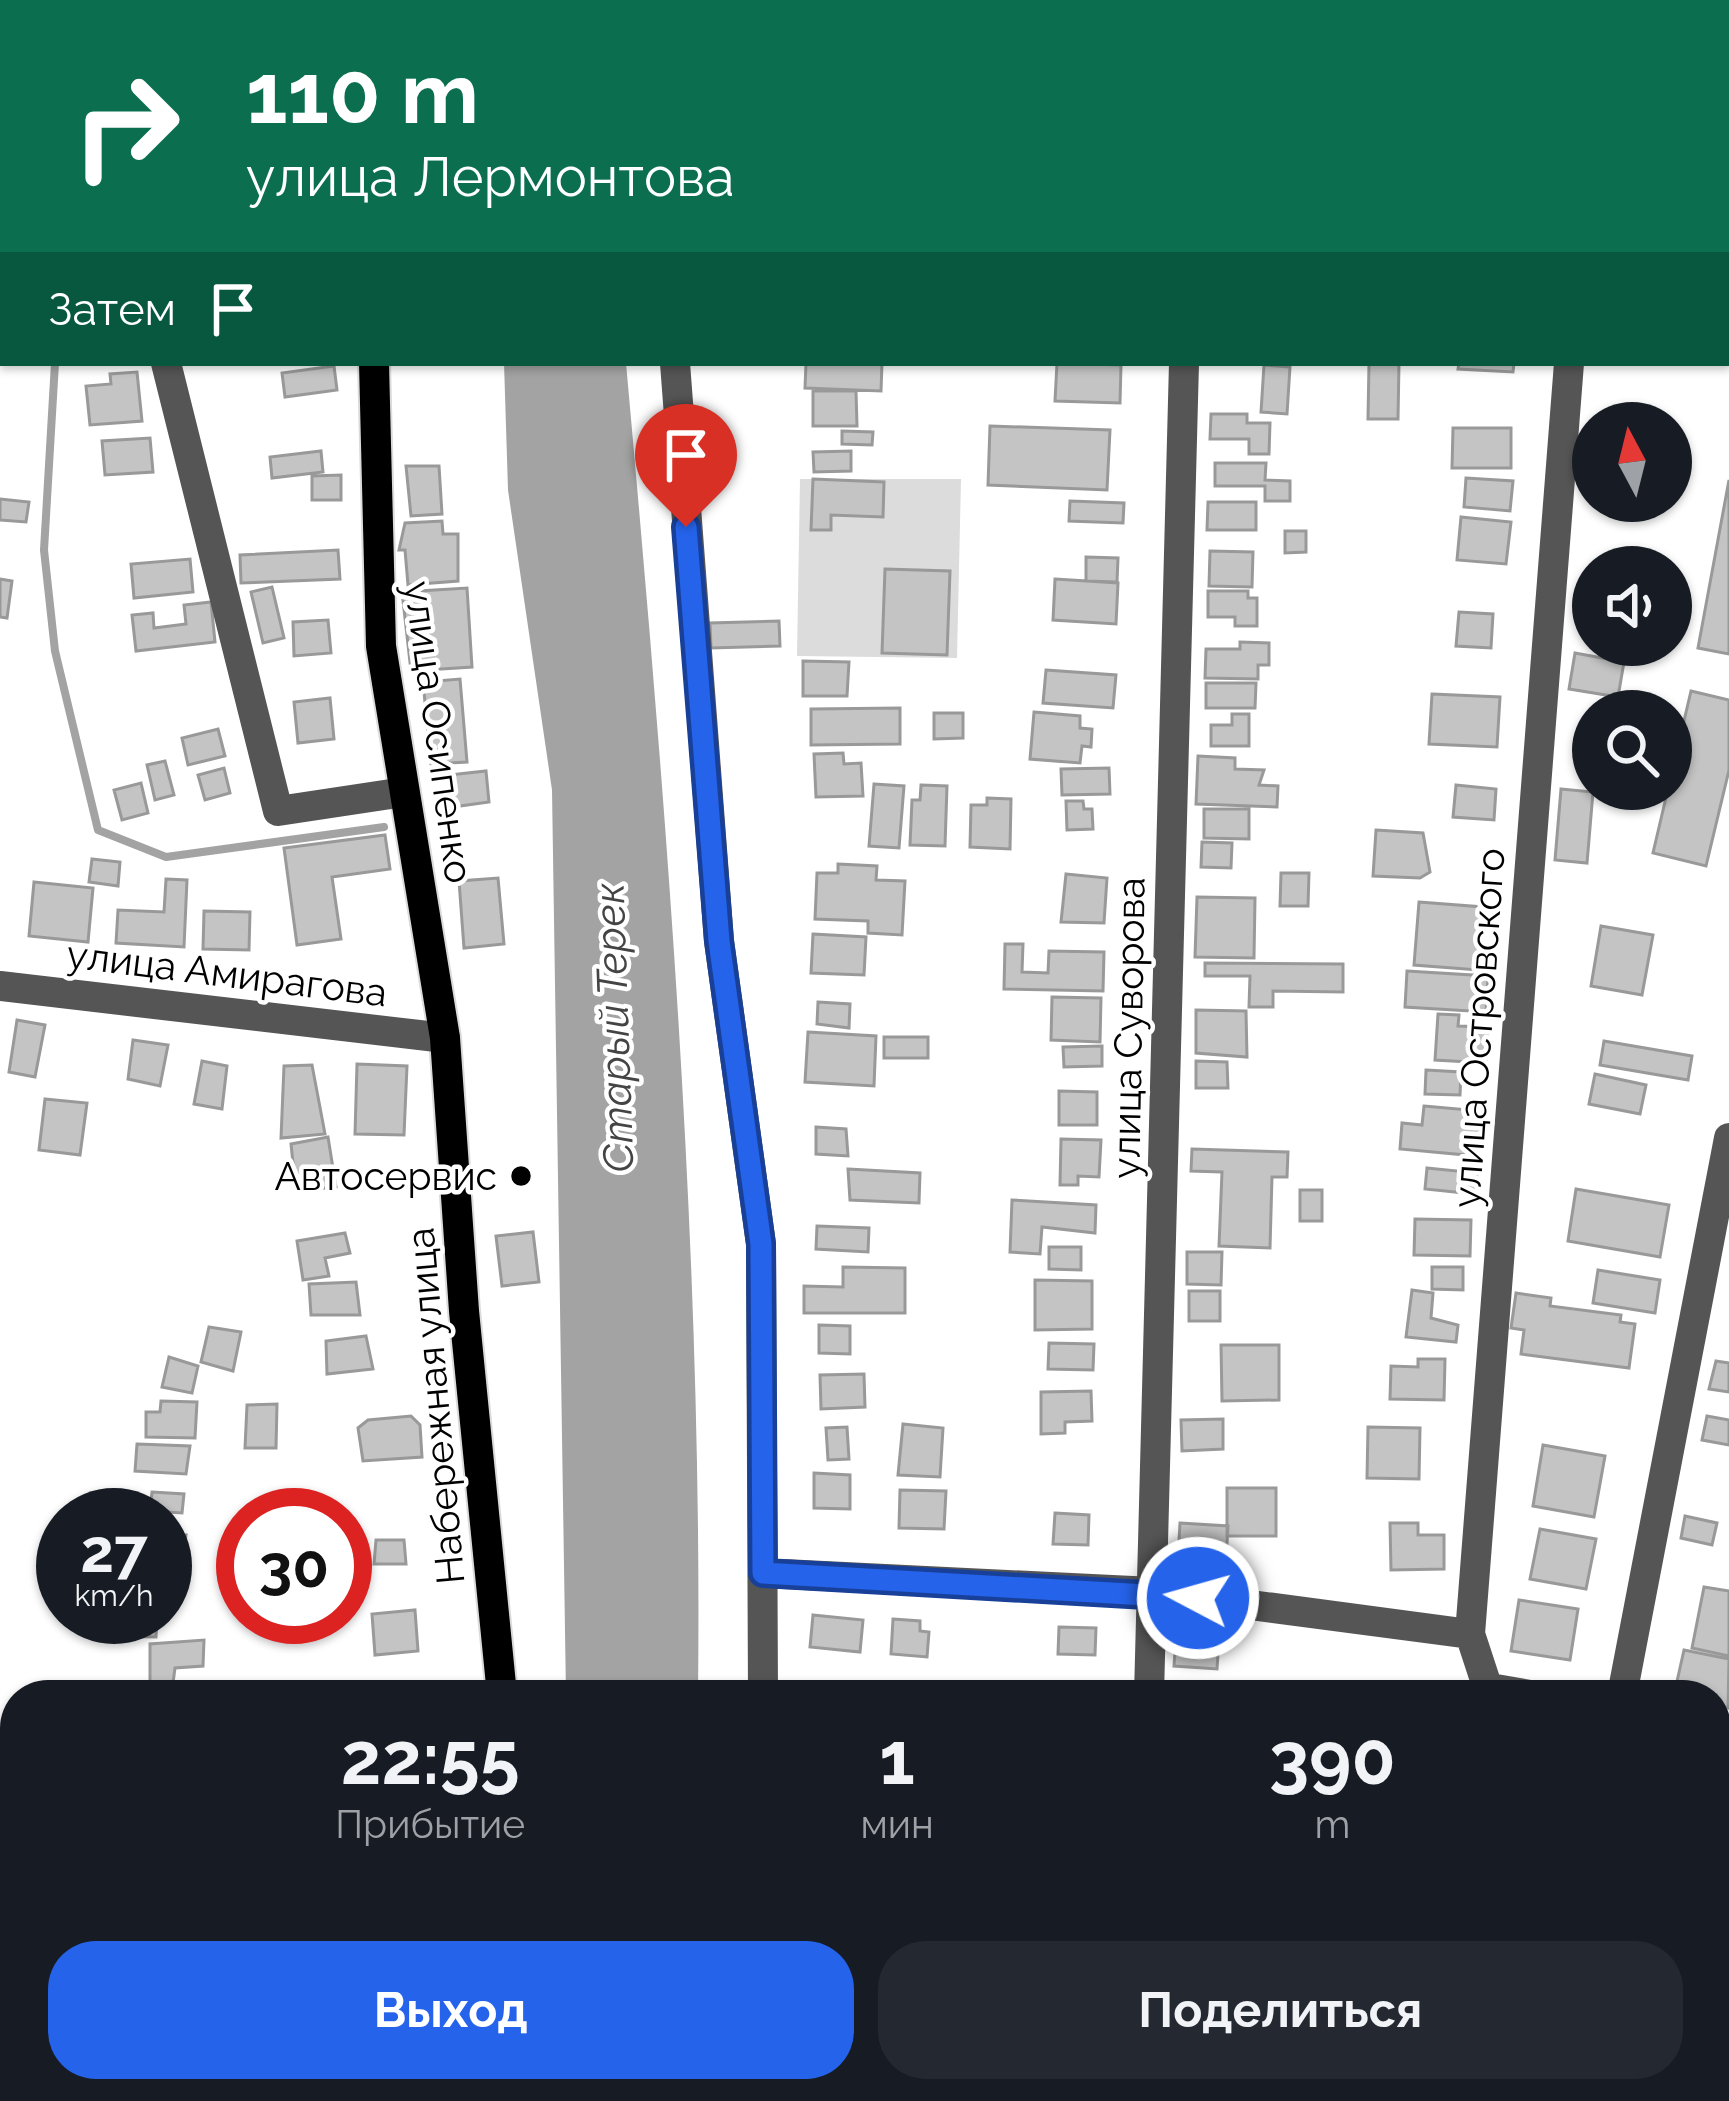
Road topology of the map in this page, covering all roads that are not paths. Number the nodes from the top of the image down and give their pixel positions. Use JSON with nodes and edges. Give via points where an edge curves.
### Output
{"nodes":[{"id":1,"x":167,"y":366,"type":"edge"},
{"id":2,"x":374,"y":366,"type":"edge"},
{"id":3,"x":675,"y":366,"type":"edge"},
{"id":4,"x":1184,"y":366,"type":"edge"},
{"id":5,"x":1568,"y":366,"type":"edge"},
{"id":6,"x":404,"y":792,"type":"junction"},
{"id":7,"x":0,"y":986,"type":"edge"},
{"id":8,"x":445,"y":1038,"type":"junction"},
{"id":9,"x":1729,"y":1138,"type":"edge"},
{"id":10,"x":763,"y":1573,"type":"junction"},
{"id":11,"x":1153,"y":1592,"type":"junction"},
{"id":12,"x":1470,"y":1634,"type":"junction"},
{"id":13,"x":501,"y":1680,"type":"edge"},
{"id":14,"x":764,"y":1680,"type":"edge"},
{"id":15,"x":1150,"y":1680,"type":"edge"},
{"id":16,"x":1486,"y":1680,"type":"edge"},
{"id":17,"x":1625,"y":1680,"type":"edge"}],
"edges":[{"from":1,"to":6,"type":"street","via":[[278,811]]},
{"from":2,"to":6,"type":"main road","name":"улица Осипенко","via":[[381,646]]},
{"from":3,"to":10,"type":"street","via":[[719,941],[761,1244]]},
{"from":4,"to":11,"type":"street","name":"улица Суворова"},
{"from":5,"to":12,"type":"street","name":"улица Островского"},
{"from":6,"to":8,"type":"main road","name":"улица Осипенко"},
{"from":7,"to":8,"type":"street","name":"улица Амирагова"},
{"from":8,"to":13,"type":"main road","name":"Набережная улица"},
{"from":9,"to":17,"type":"street"},
{"from":10,"to":11,"type":"street"},
{"from":10,"to":14,"type":"street"},
{"from":11,"to":12,"type":"street"},
{"from":11,"to":15,"type":"street","name":"улица Суворова"},
{"from":12,"to":16,"type":"street","name":"улица Островского"}]}
